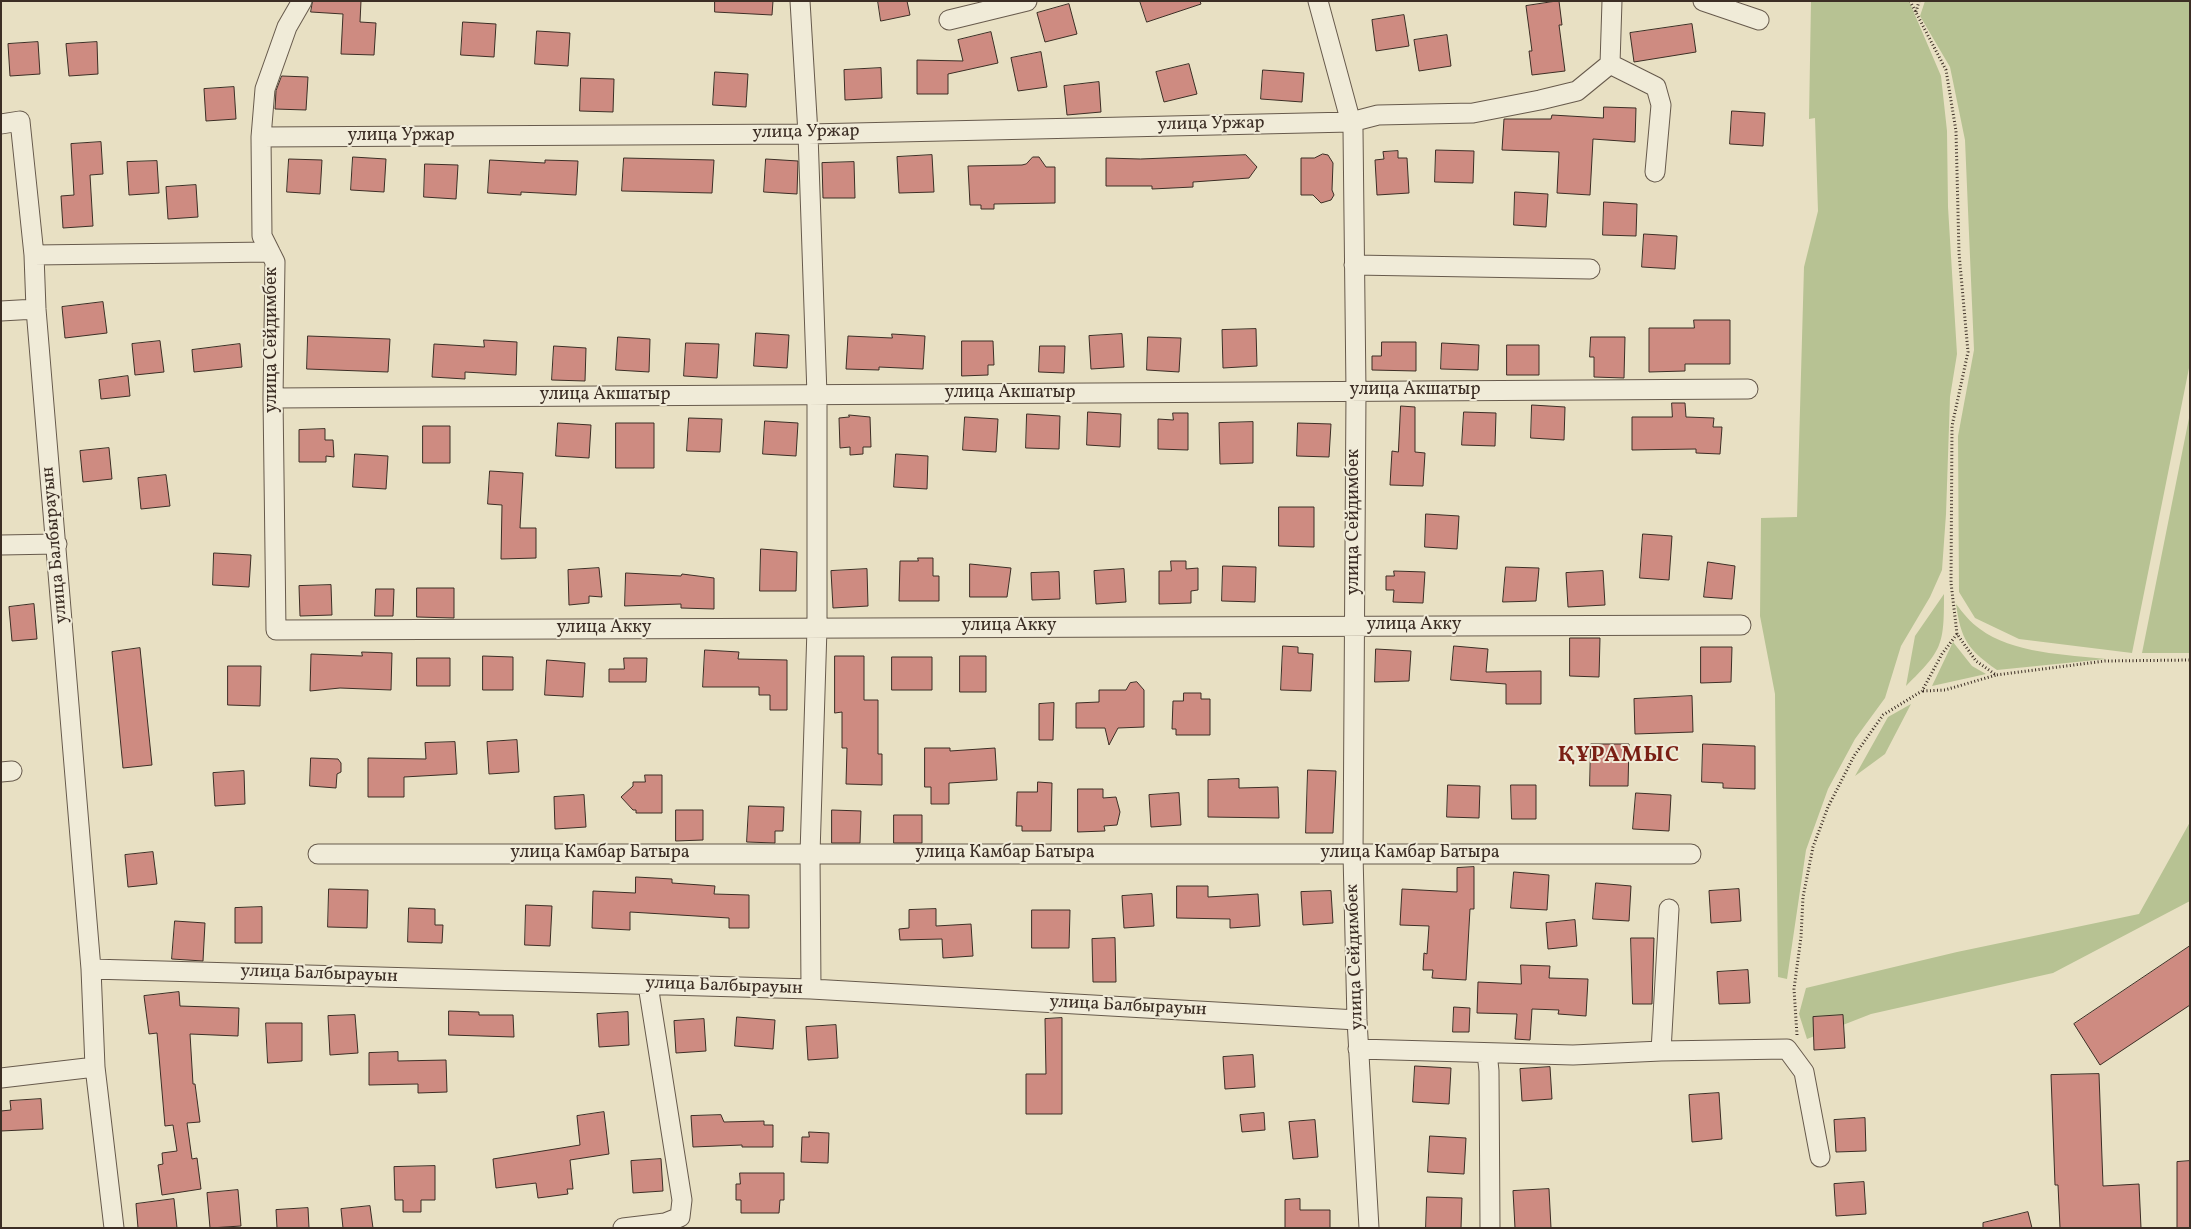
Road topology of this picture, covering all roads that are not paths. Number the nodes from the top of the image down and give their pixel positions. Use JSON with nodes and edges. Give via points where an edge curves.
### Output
{"nodes":[{"id":1,"x":302,"y":1,"type":"edge"},
{"id":2,"x":800,"y":1,"type":"edge"},
{"id":3,"x":1027,"y":1,"type":"edge"},
{"id":4,"x":1318,"y":1,"type":"edge"},
{"id":5,"x":1612,"y":1,"type":"edge"},
{"id":6,"x":1702,"y":1,"type":"edge"},
{"id":7,"x":949,"y":20,"type":"dead end"},
{"id":8,"x":1760,"y":20,"type":"dead end"},
{"id":9,"x":1610,"y":64,"type":"junction"},
{"id":10,"x":10,"y":122,"type":"edge"},
{"id":11,"x":1351,"y":122,"type":"junction"},
{"id":12,"x":808,"y":134,"type":"junction"},
{"id":13,"x":261,"y":137,"type":"junction"},
{"id":14,"x":1655,"y":172,"type":"dead end"},
{"id":15,"x":270,"y":252,"type":"junction"},
{"id":16,"x":34,"y":255,"type":"junction"},
{"id":17,"x":1354,"y":265,"type":"junction"},
{"id":18,"x":1590,"y":269,"type":"dead end"},
{"id":19,"x":36,"y":309,"type":"junction"},
{"id":20,"x":1,"y":311,"type":"edge"},
{"id":21,"x":1748,"y":390,"type":"dead end"},
{"id":22,"x":1356,"y":392,"type":"junction"},
{"id":23,"x":816,"y":395,"type":"junction"},
{"id":24,"x":273,"y":398,"type":"junction"},
{"id":25,"x":57,"y":544,"type":"junction"},
{"id":26,"x":1,"y":545,"type":"edge"},
{"id":27,"x":1741,"y":625,"type":"dead end"},
{"id":28,"x":1355,"y":626,"type":"junction"},
{"id":29,"x":817,"y":628,"type":"junction"},
{"id":30,"x":276,"y":630,"type":"joint"},
{"id":31,"x":318,"y":854,"type":"dead end"},
{"id":32,"x":810,"y":854,"type":"junction"},
{"id":33,"x":1353,"y":854,"type":"junction"},
{"id":34,"x":1691,"y":854,"type":"dead end"},
{"id":35,"x":1669,"y":909,"type":"dead end"},
{"id":36,"x":91,"y":969,"type":"junction"},
{"id":37,"x":648,"y":985,"type":"junction"},
{"id":38,"x":811,"y":989,"type":"junction"},
{"id":39,"x":1357,"y":1020,"type":"junction"},
{"id":40,"x":1358,"y":1049,"type":"junction"},
{"id":41,"x":1661,"y":1051,"type":"junction"},
{"id":42,"x":1487,"y":1053,"type":"junction"},
{"id":43,"x":95,"y":1067,"type":"junction"},
{"id":44,"x":1,"y":1078,"type":"edge"},
{"id":45,"x":1820,"y":1157,"type":"dead end"},
{"id":46,"x":114,"y":1228,"type":"edge"},
{"id":47,"x":623,"y":1228,"type":"edge"},
{"id":48,"x":1369,"y":1228,"type":"edge"},
{"id":49,"x":1490,"y":1228,"type":"edge"}],
"edges":[{"from":1,"to":13,"type":"street","name":"улица Сейдимбек","via":[[286,27],[265,89]]},
{"from":2,"to":12,"type":"street"},
{"from":3,"to":7,"type":"street"},
{"from":4,"to":11,"type":"street","name":"улица Сейдимбек"},
{"from":5,"to":9,"type":"street"},
{"from":6,"to":8,"type":"street"},
{"from":9,"to":11,"type":"street","name":"улица Уржар","via":[[1577,91],[1540,100],[1473,113],[1378,115]]},
{"from":9,"to":14,"type":"street","via":[[1656,87],[1661,105]]},
{"from":10,"to":16,"type":"street","name":"улица Балбырауын"},
{"from":11,"to":12,"type":"street","name":"улица Уржар"},
{"from":11,"to":17,"type":"street","name":"улица Сейдимбек"},
{"from":12,"to":13,"type":"street","name":"улица Уржар"},
{"from":12,"to":23,"type":"street"},
{"from":13,"to":15,"type":"street","name":"улица Сейдимбек","via":[[262,236]]},
{"from":15,"to":16,"type":"street"},
{"from":15,"to":24,"type":"street","name":"улица Сейдимбек","via":[[275,262]]},
{"from":16,"to":19,"type":"street","name":"улица Балбырауын"},
{"from":17,"to":18,"type":"street"},
{"from":17,"to":22,"type":"street","name":"улица Сейдимбек"},
{"from":19,"to":20,"type":"street"},
{"from":19,"to":25,"type":"street","name":"улица Балбырауын"},
{"from":21,"to":22,"type":"street","name":"улица Акшатыр"},
{"from":22,"to":23,"type":"street","name":"улица Акшатыр"},
{"from":22,"to":28,"type":"street","name":"улица Сейдимбек"},
{"from":23,"to":24,"type":"street","name":"улица Акшатыр"},
{"from":23,"to":29,"type":"street"},
{"from":24,"to":30,"type":"street","name":"улица Сейдимбек"},
{"from":25,"to":26,"type":"street"},
{"from":25,"to":36,"type":"street","name":"улица Балбырауын"},
{"from":27,"to":28,"type":"street","name":"улица Акку"},
{"from":28,"to":29,"type":"street","name":"улица Акку"},
{"from":28,"to":33,"type":"street","name":"улица Сейдимбек"},
{"from":29,"to":30,"type":"street","name":"улица Акку"},
{"from":29,"to":32,"type":"street"},
{"from":31,"to":32,"type":"street","name":"улица Камбар Батыра"},
{"from":32,"to":33,"type":"street","name":"улица Камбар Батыра"},
{"from":32,"to":38,"type":"street"},
{"from":33,"to":34,"type":"street","name":"улица Камбар Батыра"},
{"from":33,"to":39,"type":"street","name":"улица Сейдимбек"},
{"from":35,"to":41,"type":"street"},
{"from":36,"to":37,"type":"street","name":"улица Балбырауын"},
{"from":36,"to":43,"type":"street","name":"улица Балбырауын"},
{"from":37,"to":38,"type":"street","name":"улица Балбырауын"},
{"from":37,"to":47,"type":"street","via":[[682,1200],[680,1217],[665,1224]]},
{"from":38,"to":39,"type":"street","name":"улица Балбырауын"},
{"from":39,"to":40,"type":"street","name":"улица Сейдимбек"},
{"from":40,"to":42,"type":"street"},
{"from":40,"to":48,"type":"street","name":"улица Сейдимбек"},
{"from":41,"to":42,"type":"street","via":[[1573,1055]]},
{"from":41,"to":45,"type":"street","via":[[1787,1049],[1804,1072]]},
{"from":42,"to":49,"type":"street"},
{"from":43,"to":44,"type":"street"},
{"from":43,"to":46,"type":"street","name":"улица Балбырауын"}]}
